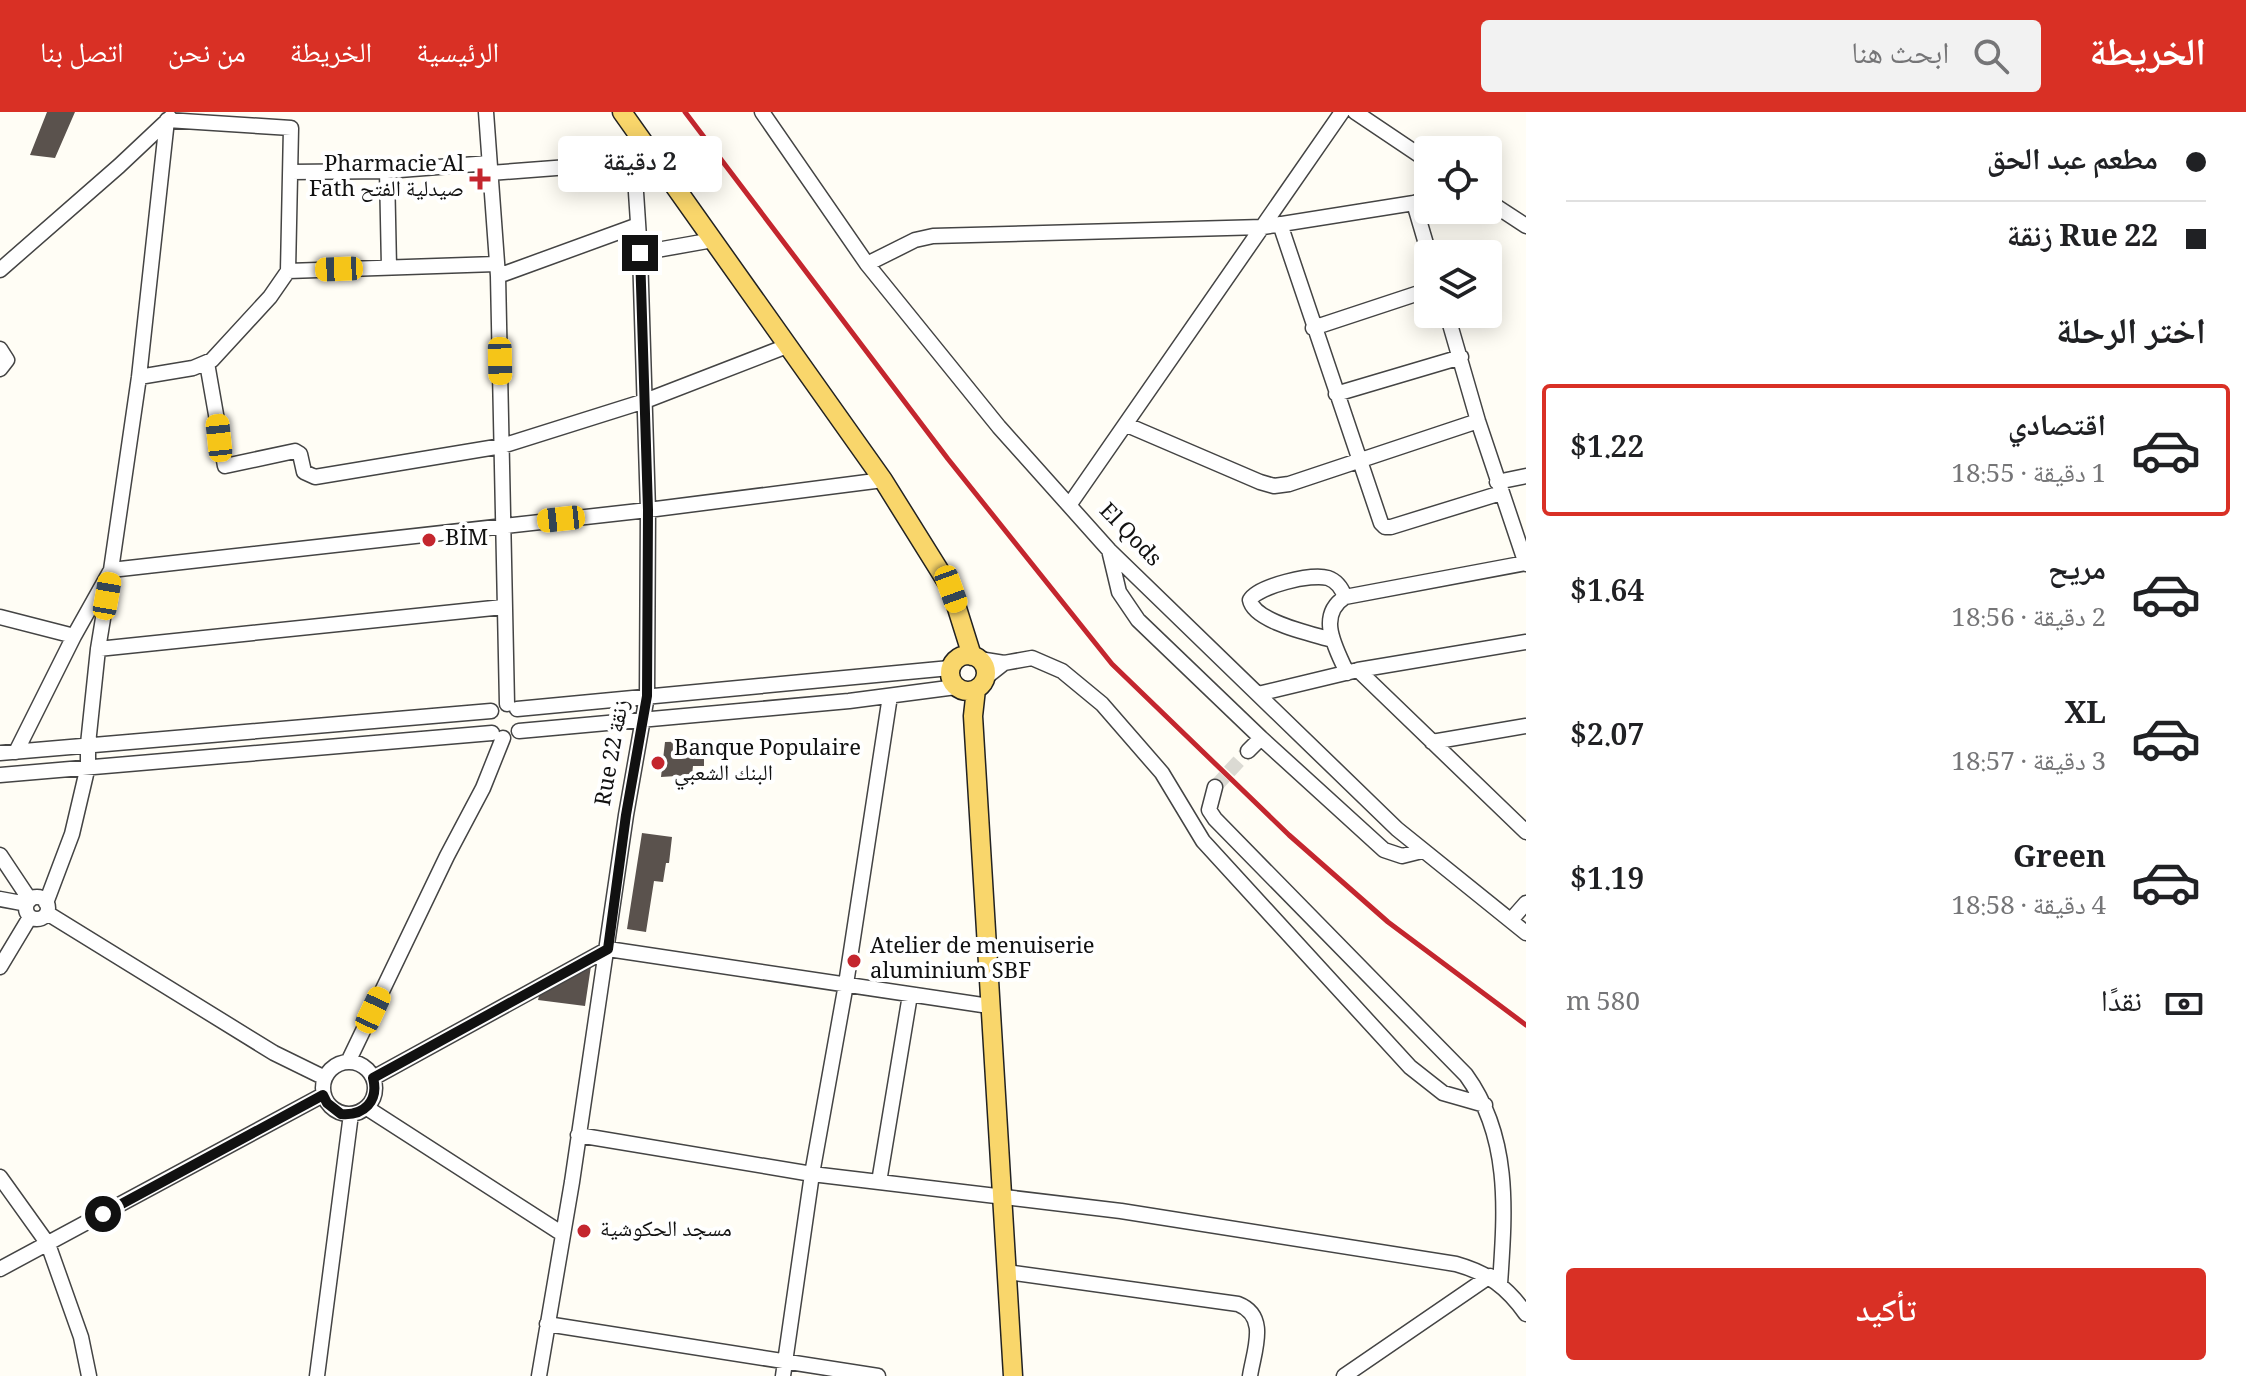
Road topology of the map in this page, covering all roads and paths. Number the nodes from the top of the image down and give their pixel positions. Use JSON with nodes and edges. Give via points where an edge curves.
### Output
{"nodes":[{"id":1,"x":290,"y":112,"type":"edge"},
{"id":2,"x":486,"y":112,"type":"edge"},
{"id":3,"x":622,"y":112,"type":"edge"},
{"id":4,"x":762,"y":112,"type":"edge"},
{"id":5,"x":1342,"y":112,"type":"edge"},
{"id":6,"x":1355,"y":112,"type":"edge"},
{"id":7,"x":171,"y":116,"type":"edge"},
{"id":8,"x":291,"y":128,"type":"junction"},
{"id":9,"x":651,"y":150,"type":"junction"},
{"id":10,"x":1414,"y":152,"type":"edge"},
{"id":11,"x":634,"y":162,"type":"junction"},
{"id":12,"x":490,"y":168,"type":"junction"},
{"id":13,"x":387,"y":171,"type":"junction"},
{"id":14,"x":291,"y":172,"type":"junction"},
{"id":15,"x":1414,"y":201,"type":"edge"},
{"id":16,"x":1502,"y":210,"type":"edge"},
{"id":17,"x":1280,"y":224,"type":"junction"},
{"id":18,"x":638,"y":225,"type":"junction"},
{"id":19,"x":1526,"y":226,"type":"edge"},
{"id":20,"x":1263,"y":227,"type":"junction"},
{"id":21,"x":713,"y":240,"type":"junction"},
{"id":22,"x":640,"y":253,"type":"junction"},
{"id":23,"x":867,"y":264,"type":"junction"},
{"id":24,"x":389,"y":267,"type":"junction"},
{"id":25,"x":0,"y":270,"type":"edge"},
{"id":26,"x":497,"y":270,"type":"junction"},
{"id":27,"x":288,"y":271,"type":"junction"},
{"id":28,"x":1414,"y":295,"type":"edge"},
{"id":29,"x":1313,"y":328,"type":"junction"},
{"id":30,"x":1452,"y":328,"type":"edge"},
{"id":31,"x":787,"y":346,"type":"junction"},
{"id":32,"x":0,"y":349,"type":"edge"},
{"id":33,"x":1461,"y":357,"type":"junction"},
{"id":34,"x":207,"y":363,"type":"junction"},
{"id":35,"x":0,"y":369,"type":"edge"},
{"id":36,"x":139,"y":377,"type":"junction"},
{"id":37,"x":1336,"y":394,"type":"junction"},
{"id":38,"x":645,"y":401,"type":"junction"},
{"id":39,"x":1478,"y":421,"type":"junction"},
{"id":40,"x":1127,"y":425,"type":"junction"},
{"id":41,"x":502,"y":446,"type":"junction"},
{"id":42,"x":1359,"y":459,"type":"junction"},
{"id":43,"x":1526,"y":476,"type":"edge"},
{"id":44,"x":883,"y":480,"type":"junction"},
{"id":45,"x":1499,"y":487,"type":"junction"},
{"id":46,"x":1070,"y":504,"type":"junction"},
{"id":47,"x":648,"y":510,"type":"junction"},
{"id":48,"x":504,"y":525,"type":"junction"},
{"id":49,"x":1520,"y":528,"type":"edge"},
{"id":50,"x":1109,"y":550,"type":"junction"},
{"id":51,"x":1526,"y":564,"type":"edge"},
{"id":52,"x":111,"y":570,"type":"junction"},
{"id":53,"x":1345,"y":597,"type":"junction"},
{"id":54,"x":503,"y":607,"type":"junction"},
{"id":55,"x":0,"y":617,"type":"edge"},
{"id":56,"x":74,"y":636,"type":"junction"},
{"id":57,"x":1332,"y":640,"type":"junction"},
{"id":58,"x":1526,"y":642,"type":"edge"},
{"id":59,"x":98,"y":649,"type":"junction"},
{"id":60,"x":965,"y":660,"type":"junction"},
{"id":61,"x":1004,"y":663,"type":"junction"},
{"id":62,"x":1353,"y":672,"type":"junction"},
{"id":63,"x":970,"y":686,"type":"junction"},
{"id":64,"x":1258,"y":694,"type":"junction"},
{"id":65,"x":647,"y":696,"type":"junction"},
{"id":66,"x":890,"y":696,"type":"junction"},
{"id":67,"x":512,"y":707,"type":"junction"},
{"id":68,"x":491,"y":711,"type":"junction"},
{"id":69,"x":643,"y":720,"type":"junction"},
{"id":70,"x":1526,"y":726,"type":"edge"},
{"id":71,"x":519,"y":731,"type":"junction"},
{"id":72,"x":498,"y":736,"type":"junction"},
{"id":73,"x":1261,"y":738,"type":"junction"},
{"id":74,"x":1432,"y":742,"type":"junction"},
{"id":75,"x":88,"y":744,"type":"junction"},
{"id":76,"x":1248,"y":751,"type":"tunnel mouth"},
{"id":77,"x":16,"y":752,"type":"junction"},
{"id":78,"x":0,"y":753,"type":"edge"},
{"id":79,"x":88,"y":766,"type":"junction"},
{"id":80,"x":0,"y":775,"type":"edge"},
{"id":81,"x":1215,"y":787,"type":"dead end"},
{"id":82,"x":1526,"y":832,"type":"edge"},
{"id":83,"x":1422,"y":851,"type":"junction"},
{"id":84,"x":0,"y":855,"type":"edge"},
{"id":85,"x":0,"y":899,"type":"edge"},
{"id":86,"x":1526,"y":903,"type":"edge"},
{"id":87,"x":29,"y":907,"type":"junction"},
{"id":88,"x":46,"y":908,"type":"junction"},
{"id":89,"x":1511,"y":920,"type":"junction"},
{"id":90,"x":1526,"y":933,"type":"edge"},
{"id":91,"x":608,"y":949,"type":"junction"},
{"id":92,"x":0,"y":967,"type":"edge"},
{"id":93,"x":846,"y":984,"type":"junction"},
{"id":94,"x":910,"y":995,"type":"junction"},
{"id":95,"x":989,"y":1006,"type":"junction"},
{"id":96,"x":348,"y":1062,"type":"junction"},
{"id":97,"x":325,"y":1078,"type":"junction"},
{"id":98,"x":373,"y":1078,"type":"junction"},
{"id":99,"x":323,"y":1095,"type":"junction"},
{"id":100,"x":1485,"y":1105,"type":"junction"},
{"id":101,"x":367,"y":1108,"type":"junction"},
{"id":102,"x":351,"y":1114,"type":"junction"},
{"id":103,"x":578,"y":1135,"type":"junction"},
{"id":104,"x":812,"y":1174,"type":"junction"},
{"id":105,"x":0,"y":1177,"type":"edge"},
{"id":106,"x":879,"y":1182,"type":"junction"},
{"id":107,"x":1004,"y":1197,"type":"junction"},
{"id":108,"x":561,"y":1233,"type":"junction"},
{"id":109,"x":48,"y":1244,"type":"junction"},
{"id":110,"x":0,"y":1269,"type":"edge"},
{"id":111,"x":1007,"y":1272,"type":"junction"},
{"id":112,"x":1495,"y":1280,"type":"junction"},
{"id":113,"x":1526,"y":1314,"type":"edge"},
{"id":114,"x":547,"y":1324,"type":"junction"},
{"id":115,"x":784,"y":1370,"type":"edge"},
{"id":116,"x":89,"y":1376,"type":"edge"},
{"id":117,"x":317,"y":1376,"type":"edge"},
{"id":118,"x":539,"y":1376,"type":"edge"},
{"id":119,"x":878,"y":1376,"type":"edge"},
{"id":120,"x":1013,"y":1376,"type":"edge"},
{"id":121,"x":1250,"y":1376,"type":"edge"},
{"id":122,"x":1344,"y":1376,"type":"edge"}],
"edges":[{"from":1,"to":8,"type":"street"},
{"from":2,"to":12,"type":"street"},
{"from":3,"to":9,"type":"main road"},
{"from":4,"to":23,"type":"street","name":"El Qods"},
{"from":5,"to":20,"type":"street"},
{"from":6,"to":10,"type":"street"},
{"from":7,"to":8,"type":"street"},
{"from":7,"to":25,"type":"street"},
{"from":7,"to":36,"type":"street"},
{"from":8,"to":14,"type":"street"},
{"from":9,"to":11,"type":"street"},
{"from":9,"to":21,"type":"main road"},
{"from":11,"to":12,"type":"street"},
{"from":11,"to":18,"type":"street","name":"Rue 22 زنقة"},
{"from":12,"to":13,"type":"street"},
{"from":12,"to":26,"type":"street"},
{"from":13,"to":14,"type":"street"},
{"from":13,"to":24,"type":"street"},
{"from":14,"to":27,"type":"street"},
{"from":15,"to":17,"type":"street"},
{"from":16,"to":19,"type":"street"},
{"from":17,"to":20,"type":"street"},
{"from":17,"to":29,"type":"street"},
{"from":18,"to":22,"type":"street","name":"Rue 22 زنقة"},
{"from":18,"to":26,"type":"street"},
{"from":20,"to":23,"type":"street","via":[[933,236]]},
{"from":20,"to":40,"type":"street"},
{"from":21,"to":22,"type":"street"},
{"from":21,"to":31,"type":"main road"},
{"from":22,"to":38,"type":"street","name":"Rue 22 زنقة"},
{"from":23,"to":46,"type":"street","name":"El Qods","via":[[999,427]]},
{"from":24,"to":26,"type":"street"},
{"from":24,"to":27,"type":"street"},
{"from":26,"to":41,"type":"street"},
{"from":27,"to":34,"type":"street"},
{"from":28,"to":29,"type":"street"},
{"from":29,"to":37,"type":"street"},
{"from":30,"to":33,"type":"street"},
{"from":31,"to":38,"type":"street"},
{"from":31,"to":44,"type":"main road"},
{"from":32,"to":35,"type":"street","via":[[7,360]]},
{"from":33,"to":37,"type":"street"},
{"from":33,"to":39,"type":"street"},
{"from":34,"to":36,"type":"street"},
{"from":34,"to":41,"type":"street","via":[[227,467],[295,451],[304,472],[315,477]]},
{"from":36,"to":52,"type":"street"},
{"from":37,"to":42,"type":"street"},
{"from":38,"to":41,"type":"street"},
{"from":38,"to":47,"type":"street","name":"Rue 22 زنقة"},
{"from":39,"to":42,"type":"street"},
{"from":39,"to":45,"type":"street"},
{"from":40,"to":42,"type":"street","via":[[1274,486]]},
{"from":40,"to":46,"type":"street"},
{"from":41,"to":48,"type":"street"},
{"from":42,"to":45,"type":"street","via":[[1385,527]]},
{"from":43,"to":45,"type":"street"},
{"from":44,"to":47,"type":"street"},
{"from":44,"to":60,"type":"main road","via":[[951,589]]},
{"from":45,"to":49,"type":"street"},
{"from":46,"to":50,"type":"street","name":"El Qods"},
{"from":47,"to":48,"type":"street"},
{"from":47,"to":65,"type":"street","name":"Rue 22 زنقة"},
{"from":48,"to":52,"type":"street"},
{"from":48,"to":54,"type":"street"},
{"from":49,"to":51,"type":"street"},
{"from":50,"to":64,"type":"street","name":"El Qods"},
{"from":50,"to":73,"type":"street","via":[[1119,592],[1131,612]]},
{"from":51,"to":53,"type":"street"},
{"from":52,"to":56,"type":"street"},
{"from":52,"to":59,"type":"street"},
{"from":53,"to":57,"type":"street","via":[[1332,608]]},
{"from":53,"to":57,"type":"street","via":[[1336,582],[1320,577],[1258,591],[1250,600],[1255,611],[1278,623]]},
{"from":54,"to":59,"type":"street"},
{"from":54,"to":67,"type":"street"},
{"from":55,"to":56,"type":"street"},
{"from":56,"to":77,"type":"street"},
{"from":57,"to":62,"type":"street"},
{"from":58,"to":62,"type":"street"},
{"from":59,"to":75,"type":"street"},
{"from":60,"to":61,"type":"street"},
{"from":60,"to":63,"type":"main road","via":[[949,675]]},
{"from":60,"to":63,"type":"main road","via":[[986,671]]},
{"from":60,"to":65,"type":"street"},
{"from":61,"to":63,"type":"street"},
{"from":61,"to":100,"type":"street","via":[[1032,658],[1062,671],[1102,704],[1162,773],[1203,841],[1410,1067],[1443,1093]]},
{"from":62,"to":64,"type":"street"},
{"from":62,"to":74,"type":"street"},
{"from":63,"to":66,"type":"street"},
{"from":63,"to":95,"type":"main road"},
{"from":64,"to":83,"type":"street","name":"El Qods"},
{"from":65,"to":67,"type":"street"},
{"from":65,"to":69,"type":"street","name":"Rue 22 زنقة"},
{"from":66,"to":69,"type":"street"},
{"from":66,"to":93,"type":"street"},
{"from":67,"to":68,"type":"street"},
{"from":67,"to":71,"type":"street","via":[[522,720]]},
{"from":68,"to":72,"type":"street","via":[[488,722]]},
{"from":68,"to":75,"type":"street"},
{"from":69,"to":71,"type":"street"},
{"from":69,"to":91,"type":"street","name":"Rue 22 زنقة"},
{"from":70,"to":74,"type":"street"},
{"from":71,"to":72,"type":"street"},
{"from":72,"to":79,"type":"street"},
{"from":72,"to":96,"type":"street","via":[[483,788]]},
{"from":73,"to":76,"type":"street"},
{"from":73,"to":83,"type":"street","via":[[1384,850],[1402,856]]},
{"from":74,"to":82,"type":"street"},
{"from":75,"to":77,"type":"street"},
{"from":75,"to":79,"type":"street"},
{"from":77,"to":78,"type":"street"},
{"from":79,"to":80,"type":"street"},
{"from":79,"to":88,"type":"street"},
{"from":81,"to":100,"type":"street","via":[[1209,810],[1215,819],[1466,1075]]},
{"from":83,"to":89,"type":"street","name":"El Qods"},
{"from":84,"to":87,"type":"street"},
{"from":85,"to":87,"type":"street"},
{"from":86,"to":89,"type":"street"},
{"from":87,"to":88,"type":"street","via":[[39,919]]},
{"from":87,"to":92,"type":"street"},
{"from":88,"to":97,"type":"street","via":[[274,1053]]},
{"from":89,"to":90,"type":"street","name":"El Qods"},
{"from":91,"to":93,"type":"street"},
{"from":91,"to":98,"type":"street"},
{"from":91,"to":103,"type":"street","name":"Rue 22 زنقة"},
{"from":93,"to":94,"type":"street"},
{"from":93,"to":104,"type":"street"},
{"from":94,"to":95,"type":"street"},
{"from":94,"to":106,"type":"street"},
{"from":95,"to":107,"type":"main road"},
{"from":96,"to":97,"type":"street"},
{"from":96,"to":98,"type":"street","via":[[363,1066]]},
{"from":97,"to":99,"type":"street"},
{"from":98,"to":101,"type":"street","via":[[375,1094]]},
{"from":99,"to":102,"type":"street","via":[[333,1109]]},
{"from":99,"to":109,"type":"street"},
{"from":100,"to":112,"type":"street","via":[[1503,1171]]},
{"from":101,"to":102,"type":"street"},
{"from":101,"to":108,"type":"street"},
{"from":102,"to":117,"type":"street"},
{"from":103,"to":104,"type":"street"},
{"from":103,"to":108,"type":"street","name":"Rue 22 زنقة"},
{"from":104,"to":106,"type":"street"},
{"from":104,"to":115,"type":"street"},
{"from":105,"to":109,"type":"street"},
{"from":106,"to":107,"type":"street"},
{"from":107,"to":111,"type":"main road"},
{"from":107,"to":112,"type":"street","via":[[1456,1264]]},
{"from":108,"to":114,"type":"street","name":"Rue 22 زنقة"},
{"from":109,"to":110,"type":"street"},
{"from":109,"to":116,"type":"street"},
{"from":111,"to":120,"type":"main road"},
{"from":111,"to":121,"type":"street","via":[[1246,1307],[1258,1324]]},
{"from":112,"to":113,"type":"street"},
{"from":112,"to":122,"type":"street"},
{"from":114,"to":115,"type":"street"},
{"from":114,"to":118,"type":"street","name":"Rue 22 زنقة"},
{"from":115,"to":119,"type":"street"}]}
